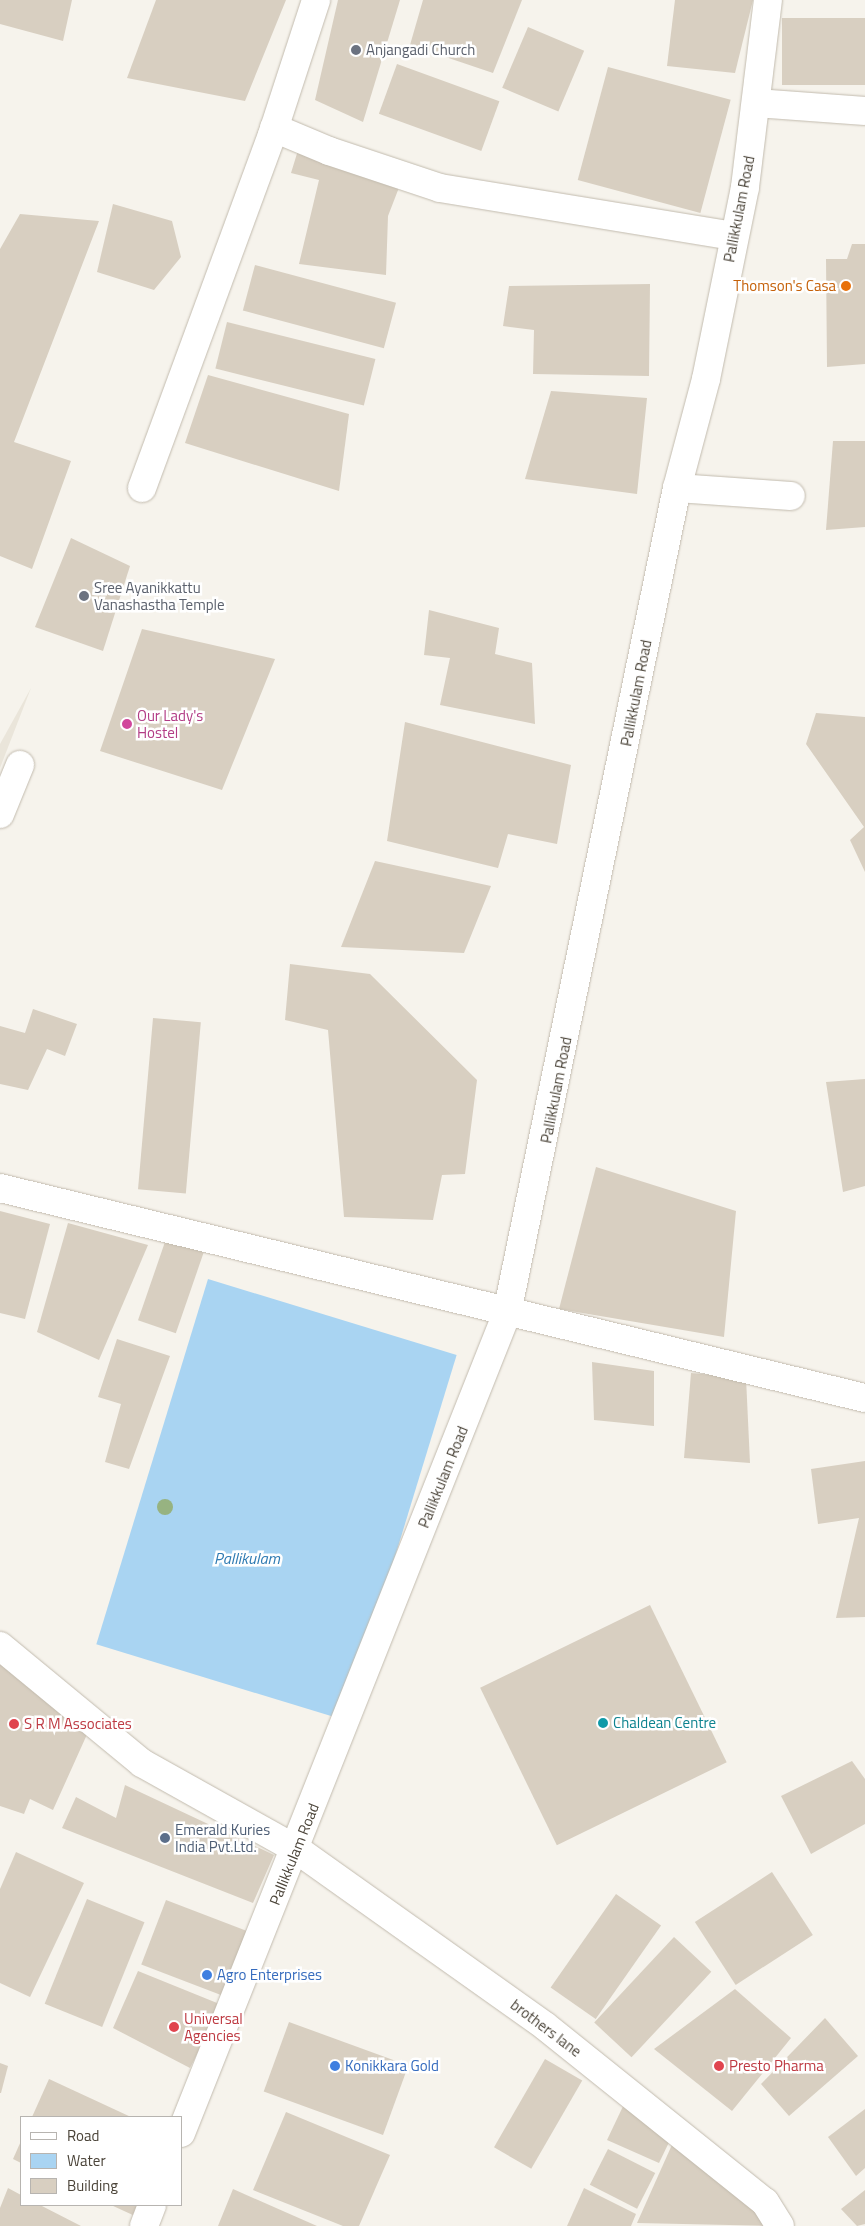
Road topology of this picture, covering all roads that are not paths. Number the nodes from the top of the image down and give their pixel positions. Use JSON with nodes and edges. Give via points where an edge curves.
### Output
{"nodes":[{"id":1,"x":316,"y":0,"type":"edge"},
{"id":2,"x":768,"y":0,"type":"edge"},
{"id":3,"x":756,"y":102,"type":"junction"},
{"id":4,"x":865,"y":111,"type":"edge"},
{"id":5,"x":274,"y":128,"type":"junction"},
{"id":6,"x":734,"y":236,"type":"junction"},
{"id":7,"x":142,"y":488,"type":"dead end"},
{"id":8,"x":677,"y":488,"type":"junction"},
{"id":9,"x":790,"y":496,"type":"dead end"},
{"id":10,"x":20,"y":765,"type":"dead end"},
{"id":11,"x":0,"y":814,"type":"edge"},
{"id":12,"x":0,"y":1188,"type":"edge"},
{"id":13,"x":507,"y":1313,"type":"junction"},
{"id":14,"x":865,"y":1398,"type":"edge"},
{"id":15,"x":0,"y":1646,"type":"edge"},
{"id":16,"x":296,"y":1849,"type":"junction"},
{"id":17,"x":182,"y":2131,"type":"edge"},
{"id":18,"x":152,"y":2206,"type":"edge"},
{"id":19,"x":144,"y":2226,"type":"edge"},
{"id":20,"x":780,"y":2226,"type":"edge"}],
"edges":[{"from":1,"to":5,"type":"street"},
{"from":2,"to":3,"type":"street","name":"Pallikkulam Road"},
{"from":3,"to":4,"type":"street"},
{"from":3,"to":6,"type":"street","name":"Pallikkulam Road"},
{"from":5,"to":6,"type":"street","via":[[440,188]]},
{"from":5,"to":7,"type":"street"},
{"from":6,"to":8,"type":"street","name":"Pallikkulam Road","via":[[706,379]]},
{"from":8,"to":9,"type":"street"},
{"from":8,"to":13,"type":"street","name":"Pallikkulam Road"},
{"from":10,"to":11,"type":"street"},
{"from":12,"to":13,"type":"street"},
{"from":13,"to":14,"type":"street"},
{"from":13,"to":16,"type":"street","name":"Pallikkulam Road"},
{"from":15,"to":16,"type":"street","name":"brothers lane","via":[[142,1763]]},
{"from":16,"to":17,"type":"street","name":"Pallikkulam Road"},
{"from":16,"to":20,"type":"street","name":"brothers lane","via":[[545,2026],[765,2202]]},
{"from":18,"to":19,"type":"street"}]}
